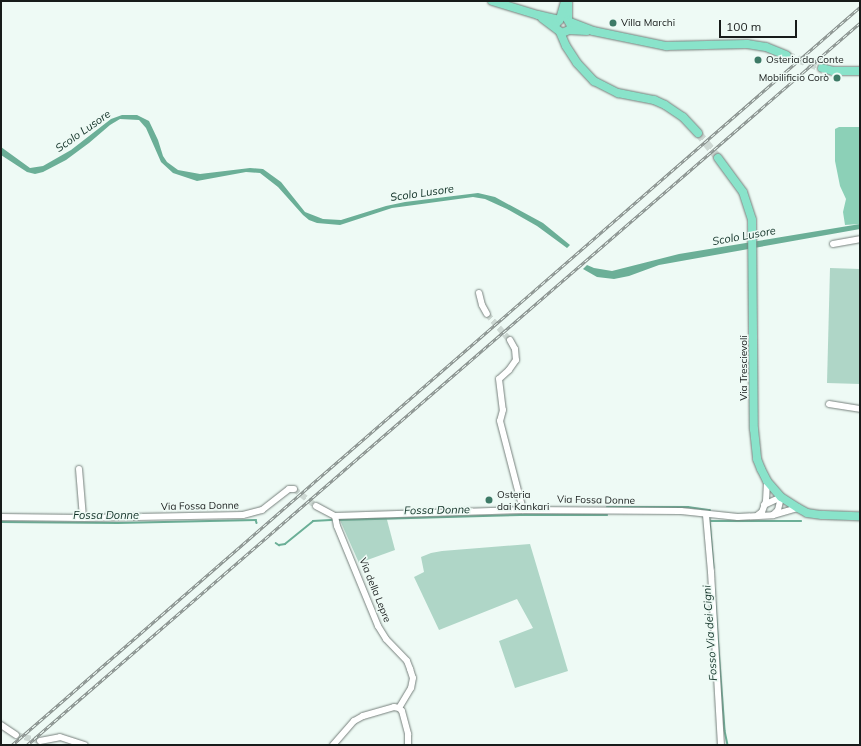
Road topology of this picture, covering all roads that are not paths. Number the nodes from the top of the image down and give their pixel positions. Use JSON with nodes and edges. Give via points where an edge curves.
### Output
{"nodes":[{"id":1,"x":492,"y":1,"type":"edge"},
{"id":2,"x":565,"y":1,"type":"edge"},
{"id":3,"x":568,"y":1,"type":"edge"},
{"id":4,"x":564,"y":25,"type":"junction"},
{"id":5,"x":786,"y":55,"type":"tunnel mouth"},
{"id":6,"x":822,"y":68,"type":"tunnel mouth"},
{"id":7,"x":860,"y":71,"type":"edge"},
{"id":8,"x":698,"y":133,"type":"tunnel mouth"},
{"id":9,"x":718,"y":158,"type":"tunnel mouth"},
{"id":10,"x":860,"y":239,"type":"edge"},
{"id":11,"x":833,"y":244,"type":"dead end"},
{"id":12,"x":479,"y":294,"type":"dead end"},
{"id":13,"x":487,"y":314,"type":"tunnel mouth"},
{"id":14,"x":510,"y":340,"type":"tunnel mouth"},
{"id":15,"x":829,"y":404,"type":"dead end"},
{"id":16,"x":860,"y":409,"type":"edge"},
{"id":17,"x":79,"y":469,"type":"dead end"},
{"id":18,"x":767,"y":481,"type":"junction"},
{"id":19,"x":294,"y":489,"type":"dead end"},
{"id":20,"x":781,"y":497,"type":"junction"},
{"id":21,"x":764,"y":505,"type":"junction"},
{"id":22,"x":316,"y":506,"type":"tunnel mouth"},
{"id":23,"x":798,"y":508,"type":"junction"},
{"id":24,"x":523,"y":510,"type":"junction"},
{"id":25,"x":706,"y":515,"type":"junction"},
{"id":26,"x":758,"y":515,"type":"junction"},
{"id":27,"x":773,"y":515,"type":"junction"},
{"id":28,"x":860,"y":516,"type":"edge"},
{"id":29,"x":1,"y":517,"type":"edge"},
{"id":30,"x":83,"y":518,"type":"junction"},
{"id":31,"x":335,"y":518,"type":"junction"},
{"id":32,"x":398,"y":708,"type":"junction"},
{"id":33,"x":1,"y":725,"type":"edge"},
{"id":34,"x":16,"y":735,"type":"tunnel mouth"},
{"id":35,"x":40,"y":741,"type":"dead end"},
{"id":36,"x":84,"y":745,"type":"edge"},
{"id":37,"x":333,"y":745,"type":"edge"},
{"id":38,"x":408,"y":745,"type":"edge"},
{"id":39,"x":721,"y":745,"type":"edge"}],
"edges":[{"from":1,"to":4,"type":"main road"},
{"from":2,"to":4,"type":"main road"},
{"from":3,"to":4,"type":"main road"},
{"from":4,"to":5,"type":"main road","via":[[666,46],[758,45]]},
{"from":4,"to":8,"type":"main road","via":[[570,52],[594,82],[618,93],[654,100],[665,105],[683,117]]},
{"from":6,"to":7,"type":"main road","via":[[833,72]]},
{"from":9,"to":18,"type":"main road","name":"Via Trescievoli","via":[[743,192],[750,212],[754,429],[758,459]]},
{"from":10,"to":11,"type":"street"},
{"from":12,"to":13,"type":"street"},
{"from":14,"to":24,"type":"street","via":[[515,349],[516,360],[499,379],[503,410],[500,421]]},
{"from":15,"to":16,"type":"street"},
{"from":17,"to":30,"type":"street"},
{"from":18,"to":20,"type":"main road","name":"Via Trescievoli"},
{"from":18,"to":21,"type":"street"},
{"from":19,"to":30,"type":"street","name":"Via Fossa Donne","via":[[289,489],[262,510],[243,515]]},
{"from":20,"to":21,"type":"street"},
{"from":20,"to":23,"type":"main road","name":"Via Trescievoli"},
{"from":20,"to":27,"type":"street","via":[[778,510]]},
{"from":21,"to":26,"type":"street"},
{"from":22,"to":31,"type":"street","name":"Via Fossa Donne"},
{"from":23,"to":27,"type":"street","name":"Via Fossa Donne"},
{"from":23,"to":28,"type":"main road","name":"Via Trescievoli","via":[[814,514]]},
{"from":24,"to":25,"type":"street","name":"Via Fossa Donne","via":[[681,511]]},
{"from":24,"to":31,"type":"street","name":"Via Fossa Donne"},
{"from":25,"to":26,"type":"street","name":"Via Fossa Donne"},
{"from":25,"to":39,"type":"street"},
{"from":26,"to":27,"type":"street","name":"Via Fossa Donne"},
{"from":29,"to":30,"type":"street","name":"Via Fossa Donne"},
{"from":31,"to":32,"type":"street","name":"Via della Lepre","via":[[378,626],[386,639],[407,661],[413,678],[411,688]]},
{"from":32,"to":37,"type":"street","via":[[363,716]]},
{"from":32,"to":38,"type":"street","via":[[402,711],[407,726]]},
{"from":33,"to":34,"type":"street"},
{"from":35,"to":36,"type":"street","via":[[60,737]]}]}
